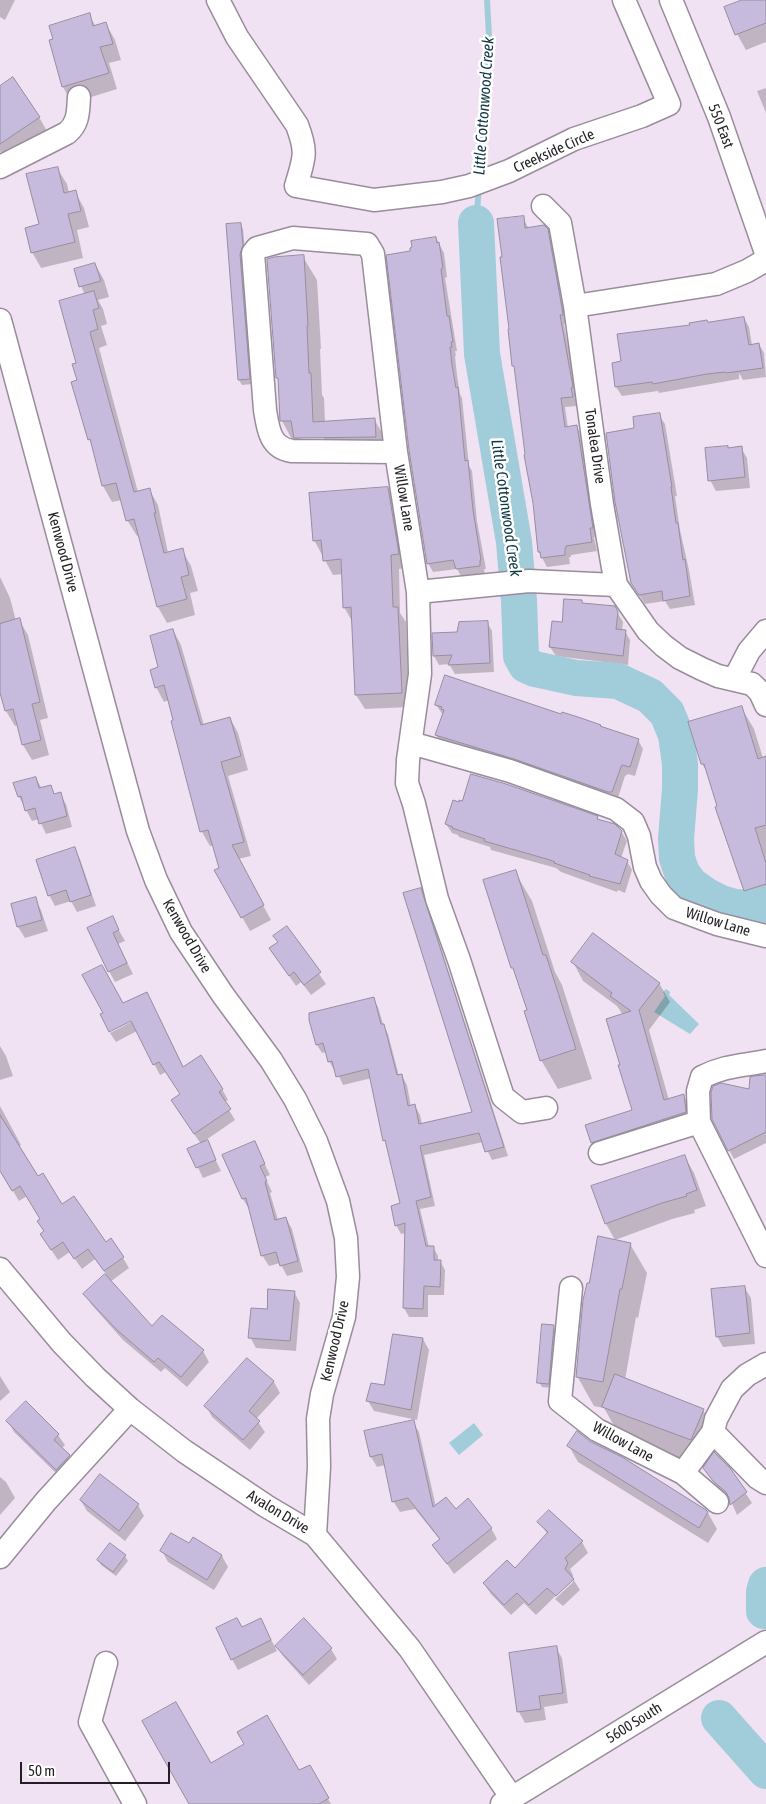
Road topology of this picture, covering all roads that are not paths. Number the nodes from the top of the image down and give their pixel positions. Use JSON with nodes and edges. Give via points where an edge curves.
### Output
{"nodes":[{"id":1,"x":218,"y":0,"type":"edge"},
{"id":2,"x":624,"y":0,"type":"edge"},
{"id":3,"x":671,"y":0,"type":"edge"},
{"id":4,"x":79,"y":97,"type":"dead end"},
{"id":5,"x":0,"y":167,"type":"edge"},
{"id":6,"x":543,"y":206,"type":"dead end"},
{"id":7,"x":766,"y":254,"type":"edge"},
{"id":8,"x":766,"y":260,"type":"edge"},
{"id":9,"x":576,"y":306,"type":"junction"},
{"id":10,"x":0,"y":320,"type":"edge"},
{"id":11,"x":396,"y":452,"type":"junction"},
{"id":12,"x":616,"y":586,"type":"junction"},
{"id":13,"x":418,"y":592,"type":"junction"},
{"id":14,"x":766,"y":632,"type":"edge"},
{"id":15,"x":735,"y":678,"type":"junction"},
{"id":16,"x":766,"y":705,"type":"edge"},
{"id":17,"x":412,"y":744,"type":"junction"},
{"id":18,"x":766,"y":936,"type":"edge"},
{"id":19,"x":766,"y":1061,"type":"edge"},
{"id":20,"x":546,"y":1108,"type":"dead end"},
{"id":21,"x":699,"y":1122,"type":"junction"},
{"id":22,"x":600,"y":1153,"type":"dead end"},
{"id":23,"x":766,"y":1256,"type":"edge"},
{"id":24,"x":0,"y":1269,"type":"edge"},
{"id":25,"x":571,"y":1288,"type":"dead end"},
{"id":26,"x":766,"y":1364,"type":"edge"},
{"id":27,"x":130,"y":1409,"type":"junction"},
{"id":28,"x":713,"y":1432,"type":"junction"},
{"id":29,"x":683,"y":1474,"type":"junction"},
{"id":30,"x":766,"y":1482,"type":"edge"},
{"id":31,"x":717,"y":1502,"type":"dead end"},
{"id":32,"x":315,"y":1535,"type":"junction"},
{"id":33,"x":0,"y":1557,"type":"edge"},
{"id":34,"x":766,"y":1642,"type":"edge"},
{"id":35,"x":106,"y":1663,"type":"dead end"},
{"id":36,"x":507,"y":1801,"type":"edge"},
{"id":37,"x":135,"y":1804,"type":"edge"}],
"edges":[{"from":1,"to":2,"type":"street","name":"Creekside Circle","via":[[237,37],[297,125],[305,157],[296,186],[374,200],[469,186],[498,176],[574,139],[669,104]]},
{"from":3,"to":7,"type":"street","name":"550 East","via":[[719,117]]},
{"from":4,"to":5,"type":"street","via":[[78,116],[67,133]]},
{"from":6,"to":9,"type":"street","name":"Tonalea Drive","via":[[560,223]]},
{"from":8,"to":9,"type":"street","via":[[716,284]]},
{"from":9,"to":12,"type":"street","name":"Tonalea Drive"},
{"from":10,"to":32,"type":"street","name":"Kenwood Drive","via":[[138,831],[156,880],[181,932],[295,1099],[316,1142],[338,1201],[346,1238],[348,1277],[344,1316],[318,1419]]},
{"from":11,"to":11,"type":"street","name":"Willow Lane","via":[[373,254],[367,244],[293,238],[257,248],[254,253],[265,410],[274,442],[283,450]]},
{"from":11,"to":13,"type":"street","name":"Willow Lane"},
{"from":12,"to":13,"type":"street","via":[[529,581]]},
{"from":12,"to":15,"type":"street","name":"Tonalea Drive","via":[[648,631],[664,646],[702,669],[718,676]]},
{"from":13,"to":17,"type":"street","name":"Willow Lane","via":[[420,674]]},
{"from":14,"to":15,"type":"street","via":[[749,651]]},
{"from":15,"to":16,"type":"street","name":"Tonalea Drive","via":[[752,684]]},
{"from":17,"to":18,"type":"street","name":"Willow Lane","via":[[510,771],[616,808],[632,822],[640,836],[645,867],[651,881],[674,908],[717,924]]},
{"from":17,"to":20,"type":"street","name":"Willow Lane","via":[[407,784],[437,899],[503,1097],[522,1112]]},
{"from":19,"to":21,"type":"street","via":[[732,1066],[702,1077],[698,1091]]},
{"from":21,"to":22,"type":"street"},
{"from":21,"to":23,"type":"street"},
{"from":24,"to":27,"type":"street","name":"Avalon Drive","via":[[62,1343]]},
{"from":25,"to":29,"type":"street","name":"Willow Lane","via":[[560,1401],[597,1430]]},
{"from":26,"to":28,"type":"street","via":[[747,1374],[732,1389],[716,1419]]},
{"from":27,"to":32,"type":"street","name":"Avalon Drive","via":[[184,1452]]},
{"from":27,"to":33,"type":"street"},
{"from":28,"to":29,"type":"street"},
{"from":28,"to":30,"type":"street","via":[[758,1478]]},
{"from":29,"to":31,"type":"street","name":"Willow Lane"},
{"from":32,"to":36,"type":"street","name":"Avalon Drive","via":[[410,1649]]},
{"from":34,"to":36,"type":"street","name":"5600 South"},
{"from":35,"to":37,"type":"street","via":[[90,1722]]}]}
